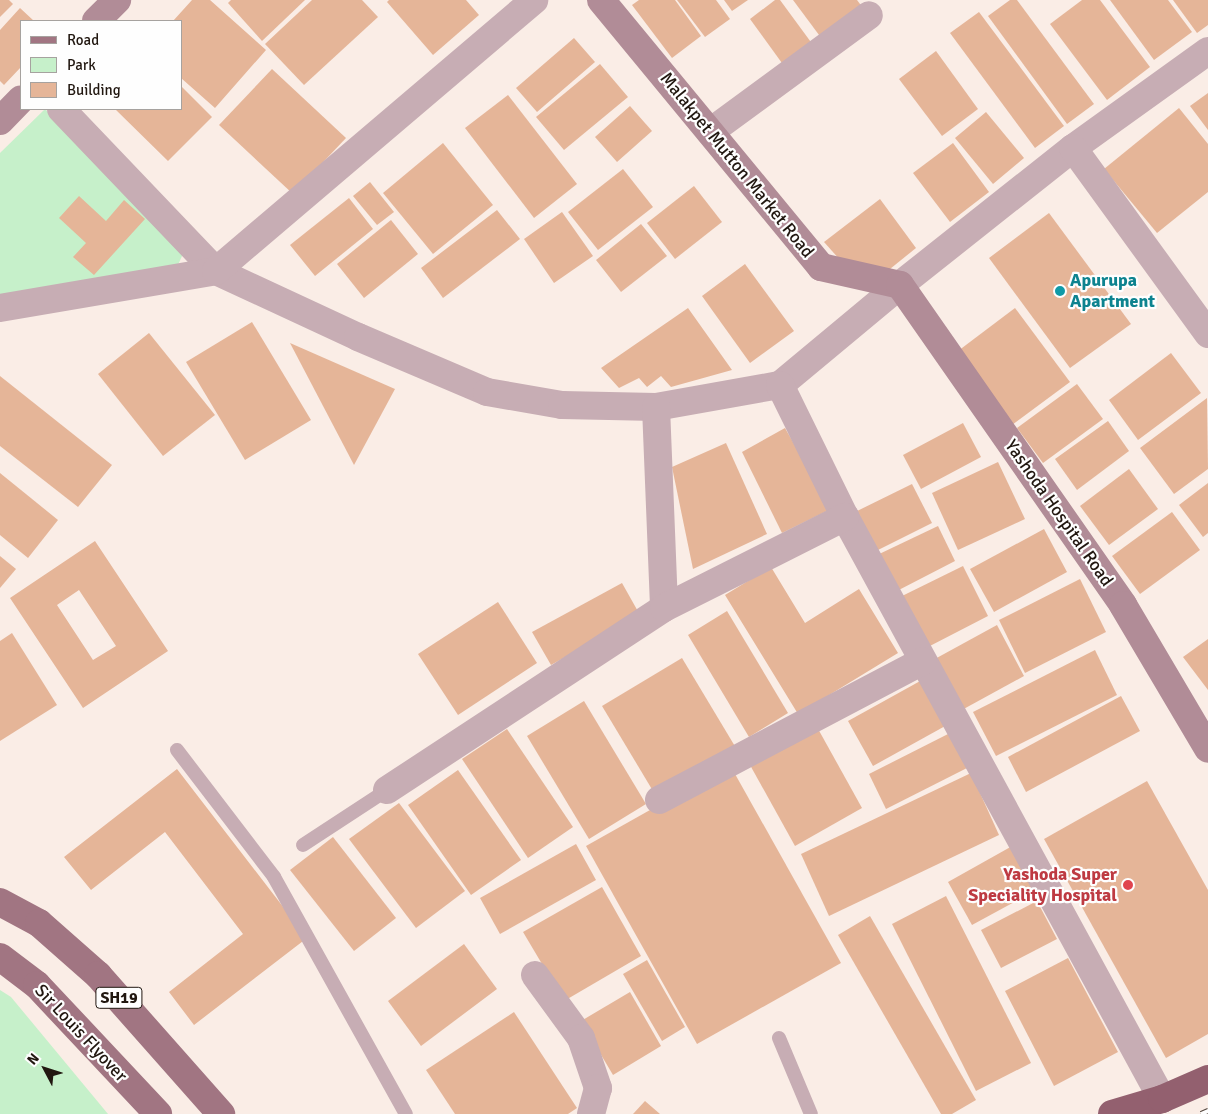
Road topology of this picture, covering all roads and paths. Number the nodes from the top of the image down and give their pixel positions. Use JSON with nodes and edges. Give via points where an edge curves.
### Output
{"nodes":[{"id":1,"x":117,"y":0,"type":"edge"},
{"id":2,"x":534,"y":0,"type":"edge"},
{"id":3,"x":602,"y":0,"type":"edge"},
{"id":4,"x":869,"y":15,"type":"dead end"},
{"id":5,"x":97,"y":20,"type":"edge"},
{"id":6,"x":1208,"y":52,"type":"edge"},
{"id":7,"x":20,"y":100,"type":"edge"},
{"id":8,"x":61,"y":110,"type":"edge"},
{"id":9,"x":0,"y":121,"type":"edge"},
{"id":10,"x":710,"y":132,"type":"junction"},
{"id":11,"x":1073,"y":148,"type":"junction"},
{"id":12,"x":216,"y":271,"type":"junction"},
{"id":13,"x":900,"y":285,"type":"junction"},
{"id":14,"x":0,"y":308,"type":"edge"},
{"id":15,"x":1208,"y":334,"type":"edge"},
{"id":16,"x":780,"y":385,"type":"junction"},
{"id":17,"x":656,"y":407,"type":"junction"},
{"id":18,"x":845,"y":517,"type":"junction"},
{"id":19,"x":664,"y":608,"type":"junction"},
{"id":20,"x":923,"y":661,"type":"junction"},
{"id":21,"x":1208,"y":749,"type":"edge"},
{"id":22,"x":177,"y":750,"type":"dead end"},
{"id":23,"x":387,"y":790,"type":"joint"},
{"id":24,"x":659,"y":800,"type":"dead end"},
{"id":25,"x":303,"y":846,"type":"dead end"},
{"id":26,"x":0,"y":902,"type":"edge"},
{"id":27,"x":0,"y":957,"type":"edge"},
{"id":28,"x":535,"y":975,"type":"dead end"},
{"id":29,"x":780,"y":1038,"type":"dead end"},
{"id":30,"x":1208,"y":1079,"type":"edge"},
{"id":31,"x":1162,"y":1099,"type":"junction"},
{"id":32,"x":158,"y":1114,"type":"edge"},
{"id":33,"x":221,"y":1114,"type":"edge"},
{"id":34,"x":406,"y":1114,"type":"edge"},
{"id":35,"x":591,"y":1114,"type":"edge"},
{"id":36,"x":811,"y":1114,"type":"edge"},
{"id":37,"x":1112,"y":1114,"type":"edge"}],
"edges":[{"from":1,"to":5,"type":"street"},
{"from":2,"to":12,"type":"street"},
{"from":3,"to":10,"type":"street","name":"Malakpet Mutton Market Road"},
{"from":4,"to":10,"type":"street"},
{"from":6,"to":11,"type":"street"},
{"from":7,"to":9,"type":"street"},
{"from":8,"to":12,"type":"street"},
{"from":10,"to":13,"type":"street","name":"Malakpet Mutton Market Road","via":[[821,267]]},
{"from":11,"to":13,"type":"street"},
{"from":11,"to":15,"type":"street"},
{"from":12,"to":14,"type":"street"},
{"from":12,"to":17,"type":"street","via":[[487,392],[562,405]]},
{"from":13,"to":16,"type":"street"},
{"from":13,"to":21,"type":"street","name":"Yashoda Hospital Road","via":[[1123,604]]},
{"from":16,"to":17,"type":"street"},
{"from":16,"to":18,"type":"street"},
{"from":17,"to":19,"type":"street"},
{"from":18,"to":19,"type":"street"},
{"from":18,"to":20,"type":"street"},
{"from":19,"to":23,"type":"street"},
{"from":20,"to":24,"type":"street"},
{"from":20,"to":31,"type":"street"},
{"from":22,"to":34,"type":"lane","via":[[274,877]]},
{"from":23,"to":25,"type":"lane"},
{"from":26,"to":33,"type":"main road","number":"SH19","via":[[39,924],[98,975]]},
{"from":27,"to":32,"type":"main road","name":"Sir Louis Flyover","number":"SH19","via":[[37,985]]},
{"from":28,"to":35,"type":"street","via":[[581,1038],[598,1088]]},
{"from":29,"to":36,"type":"lane"},
{"from":30,"to":31,"type":"highway"},
{"from":31,"to":37,"type":"highway"}]}
